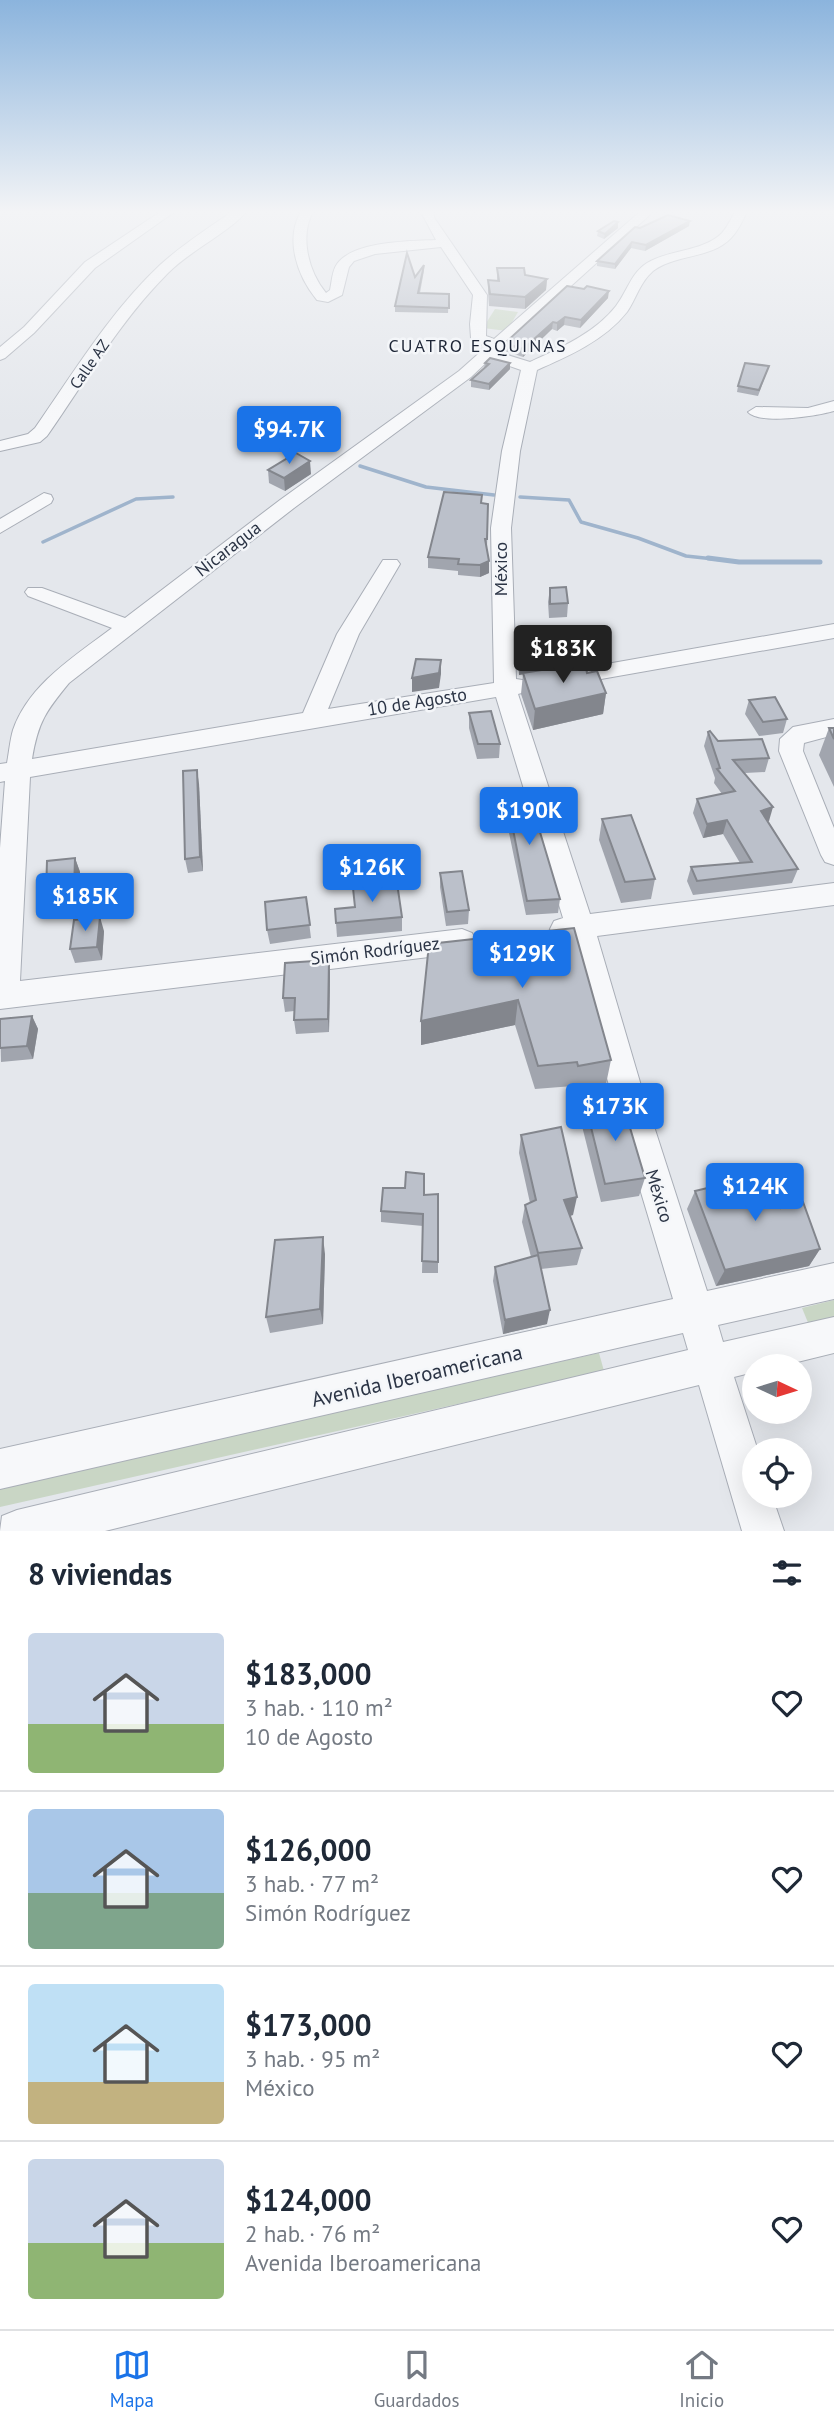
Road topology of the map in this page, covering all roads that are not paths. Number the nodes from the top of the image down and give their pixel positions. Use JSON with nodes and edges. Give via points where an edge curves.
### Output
{"nodes":[{"id":1,"x":75,"y":281,"type":"edge"},
{"id":2,"x":151,"y":281,"type":"edge"},
{"id":3,"x":314,"y":281,"type":"edge"},
{"id":4,"x":340,"y":281,"type":"edge"},
{"id":5,"x":471,"y":281,"type":"edge"},
{"id":6,"x":566,"y":281,"type":"edge"},
{"id":7,"x":639,"y":281,"type":"edge"},
{"id":8,"x":493,"y":350,"type":"junction"},
{"id":9,"x":0,"y":355,"type":"edge"},
{"id":10,"x":529,"y":368,"type":"junction"},
{"id":11,"x":834,"y":406,"type":"edge"},
{"id":12,"x":756,"y":412,"type":"dead end"},
{"id":13,"x":0,"y":446,"type":"edge"},
{"id":14,"x":44,"y":499,"type":"dead end"},
{"id":15,"x":0,"y":527,"type":"edge"},
{"id":16,"x":390,"y":564,"type":"dead end"},
{"id":17,"x":35,"y":592,"type":"dead end"},
{"id":18,"x":129,"y":627,"type":"junction"},
{"id":19,"x":834,"y":631,"type":"edge"},
{"id":20,"x":505,"y":689,"type":"junction"},
{"id":21,"x":312,"y":719,"type":"junction"},
{"id":22,"x":834,"y":727,"type":"edge"},
{"id":23,"x":9,"y":771,"type":"edge"},
{"id":24,"x":834,"y":855,"type":"edge"},
{"id":25,"x":834,"y":894,"type":"edge"},
{"id":26,"x":580,"y":927,"type":"junction"},
{"id":27,"x":540,"y":932,"type":"edge"},
{"id":28,"x":486,"y":938,"type":"edge"},
{"id":29,"x":2,"y":996,"type":"edge"},
{"id":30,"x":834,"y":1281,"type":"edge"},
{"id":31,"x":696,"y":1314,"type":"junction"},
{"id":32,"x":834,"y":1335,"type":"edge"},
{"id":33,"x":710,"y":1362,"type":"junction"},
{"id":34,"x":0,"y":1469,"type":"edge"},
{"id":35,"x":17,"y":1531,"type":"edge"},
{"id":36,"x":763,"y":1531,"type":"edge"}],
"edges":[{"from":1,"to":9,"type":"street"},
{"from":2,"to":13,"type":"street","name":"Calle AZ","via":[[34,438]]},
{"from":3,"to":4,"type":"street","via":[[322,297],[328,298],[337,292]]},
{"from":5,"to":8,"type":"street","via":[[480,295],[478,338]]},
{"from":6,"to":8,"type":"street","name":"Nicaragua"},
{"from":7,"to":10,"type":"street","via":[[620,311],[588,338]]},
{"from":8,"to":10,"type":"street"},
{"from":8,"to":18,"type":"street","name":"Nicaragua"},
{"from":10,"to":20,"type":"street","name":"México","via":[[510,451],[501,528]]},
{"from":11,"to":12,"type":"street","via":[[809,413]]},
{"from":14,"to":15,"type":"street"},
{"from":16,"to":21,"type":"street","via":[[348,634]]},
{"from":17,"to":18,"type":"street"},
{"from":18,"to":23,"type":"street","name":"Nicaragua","via":[[61,678],[38,704]]},
{"from":19,"to":20,"type":"street","name":"10 de Agosto"},
{"from":20,"to":21,"type":"street","name":"10 de Agosto"},
{"from":20,"to":26,"type":"street","name":"México"},
{"from":21,"to":23,"type":"street","name":"10 de Agosto"},
{"from":22,"to":24,"type":"street","via":[[801,733],[792,739],[791,751]]},
{"from":23,"to":29,"type":"street","name":"Nicaragua"},
{"from":25,"to":26,"type":"street"},
{"from":26,"to":27,"type":"street"},
{"from":26,"to":31,"type":"street","name":"México"},
{"from":28,"to":29,"type":"street","name":"Simón Rodríguez"},
{"from":30,"to":31,"type":"street","name":"Avenida Iberoamericana"},
{"from":31,"to":33,"type":"street","name":"México"},
{"from":31,"to":34,"type":"street","name":"Avenida Iberoamericana"},
{"from":32,"to":33,"type":"street"},
{"from":33,"to":35,"type":"street","via":[[233,1482]]},
{"from":33,"to":36,"type":"street","name":"México"}]}
